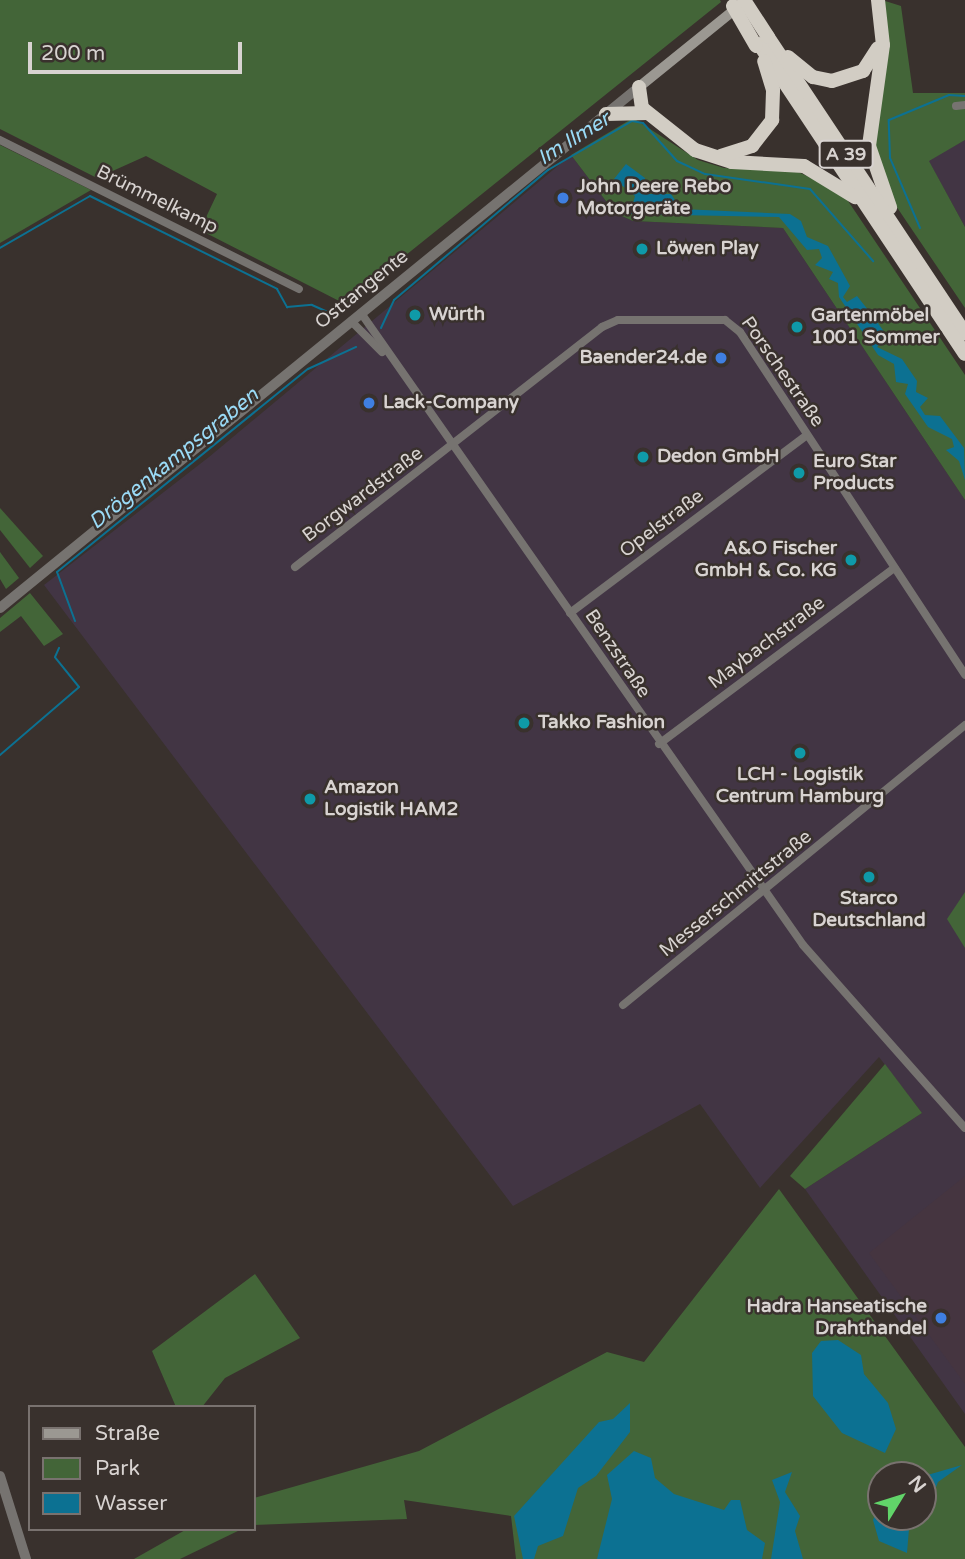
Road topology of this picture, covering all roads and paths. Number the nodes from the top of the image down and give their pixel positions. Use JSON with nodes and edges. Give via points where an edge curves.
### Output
{"nodes":[{"id":1,"x":878,"y":0,"type":"edge"},
{"id":2,"x":738,"y":2,"type":"edge"},
{"id":3,"x":882,"y":26,"type":"junction"},
{"id":4,"x":761,"y":42,"type":"junction"},
{"id":5,"x":639,"y":87,"type":"junction"},
{"id":6,"x":647,"y":113,"type":"junction"},
{"id":7,"x":606,"y":114,"type":"junction"},
{"id":8,"x":662,"y":125,"type":"junction"},
{"id":9,"x":0,"y":140,"type":"edge"},
{"id":10,"x":713,"y":156,"type":"junction"},
{"id":11,"x":873,"y":215,"type":"junction"},
{"id":12,"x":924,"y":271,"type":"junction"},
{"id":13,"x":299,"y":289,"type":"dead end"},
{"id":14,"x":361,"y":313,"type":"junction"},
{"id":15,"x":351,"y":321,"type":"junction"},
{"id":16,"x":965,"y":333,"type":"edge"},
{"id":17,"x":385,"y":354,"type":"junction"},
{"id":18,"x":965,"y":354,"type":"edge"},
{"id":19,"x":807,"y":435,"type":"junction"},
{"id":20,"x":451,"y":449,"type":"junction"},
{"id":21,"x":295,"y":567,"type":"dead end"},
{"id":22,"x":894,"y":568,"type":"junction"},
{"id":23,"x":0,"y":608,"type":"edge"},
{"id":24,"x":570,"y":613,"type":"junction"},
{"id":25,"x":965,"y":675,"type":"edge"},
{"id":26,"x":965,"y":725,"type":"edge"},
{"id":27,"x":659,"y":744,"type":"junction"},
{"id":28,"x":765,"y":892,"type":"junction"},
{"id":29,"x":623,"y":1005,"type":"dead end"},
{"id":30,"x":965,"y":1128,"type":"edge"},
{"id":31,"x":0,"y":1476,"type":"edge"},
{"id":32,"x":26,"y":1559,"type":"edge"}],
"edges":[{"from":1,"to":3,"type":"highway"},
{"from":2,"to":4,"type":"highway","number":"A 39","bridge":true},
{"from":2,"to":5,"type":"main road","name":"Osttangente"},
{"from":3,"to":4,"type":"highway","via":[[869,66],[832,81],[808,73]]},
{"from":3,"to":12,"type":"highway","via":[[869,146],[885,198]]},
{"from":4,"to":10,"type":"highway","via":[[771,80],[772,120],[752,146]]},
{"from":4,"to":11,"type":"highway","number":"A 39"},
{"from":4,"to":12,"type":"highway","number":"A 39"},
{"from":5,"to":6,"type":"highway","via":[[638,102]]},
{"from":5,"to":7,"type":"street","name":"Osttangente"},
{"from":5,"to":8,"type":"highway"},
{"from":6,"to":7,"type":"highway"},
{"from":6,"to":8,"type":"highway"},
{"from":7,"to":14,"type":"street","name":"Osttangente"},
{"from":8,"to":10,"type":"highway"},
{"from":9,"to":13,"type":"street","name":"Brümmelkamp"},
{"from":10,"to":11,"type":"highway","via":[[818,171]]},
{"from":11,"to":18,"type":"highway","number":"A 39"},
{"from":12,"to":16,"type":"highway","number":"A 39"},
{"from":14,"to":15,"type":"street","name":"Osttangente"},
{"from":14,"to":17,"type":"street","name":"Benzstraße"},
{"from":15,"to":17,"type":"street","name":"Benzstraße"},
{"from":15,"to":23,"type":"street","name":"Osttangente"},
{"from":17,"to":20,"type":"street","name":"Benzstraße"},
{"from":19,"to":20,"type":"street","name":"Porschestraße","via":[[725,320],[618,320]]},
{"from":19,"to":22,"type":"street","name":"Porschestraße"},
{"from":19,"to":24,"type":"street","name":"Opelstraße"},
{"from":20,"to":21,"type":"street","name":"Borgwardstraße"},
{"from":20,"to":24,"type":"street","name":"Benzstraße"},
{"from":22,"to":25,"type":"street","name":"Porschestraße"},
{"from":22,"to":27,"type":"street","name":"Maybachstraße"},
{"from":24,"to":27,"type":"street","name":"Benzstraße"},
{"from":26,"to":28,"type":"street","name":"Messerschmittstraße"},
{"from":27,"to":28,"type":"street","name":"Benzstraße"},
{"from":28,"to":29,"type":"street","name":"Messerschmittstraße"},
{"from":28,"to":30,"type":"street","name":"Benzstraße","via":[[813,957],[913,1062]]},
{"from":31,"to":32,"type":"street"}]}
